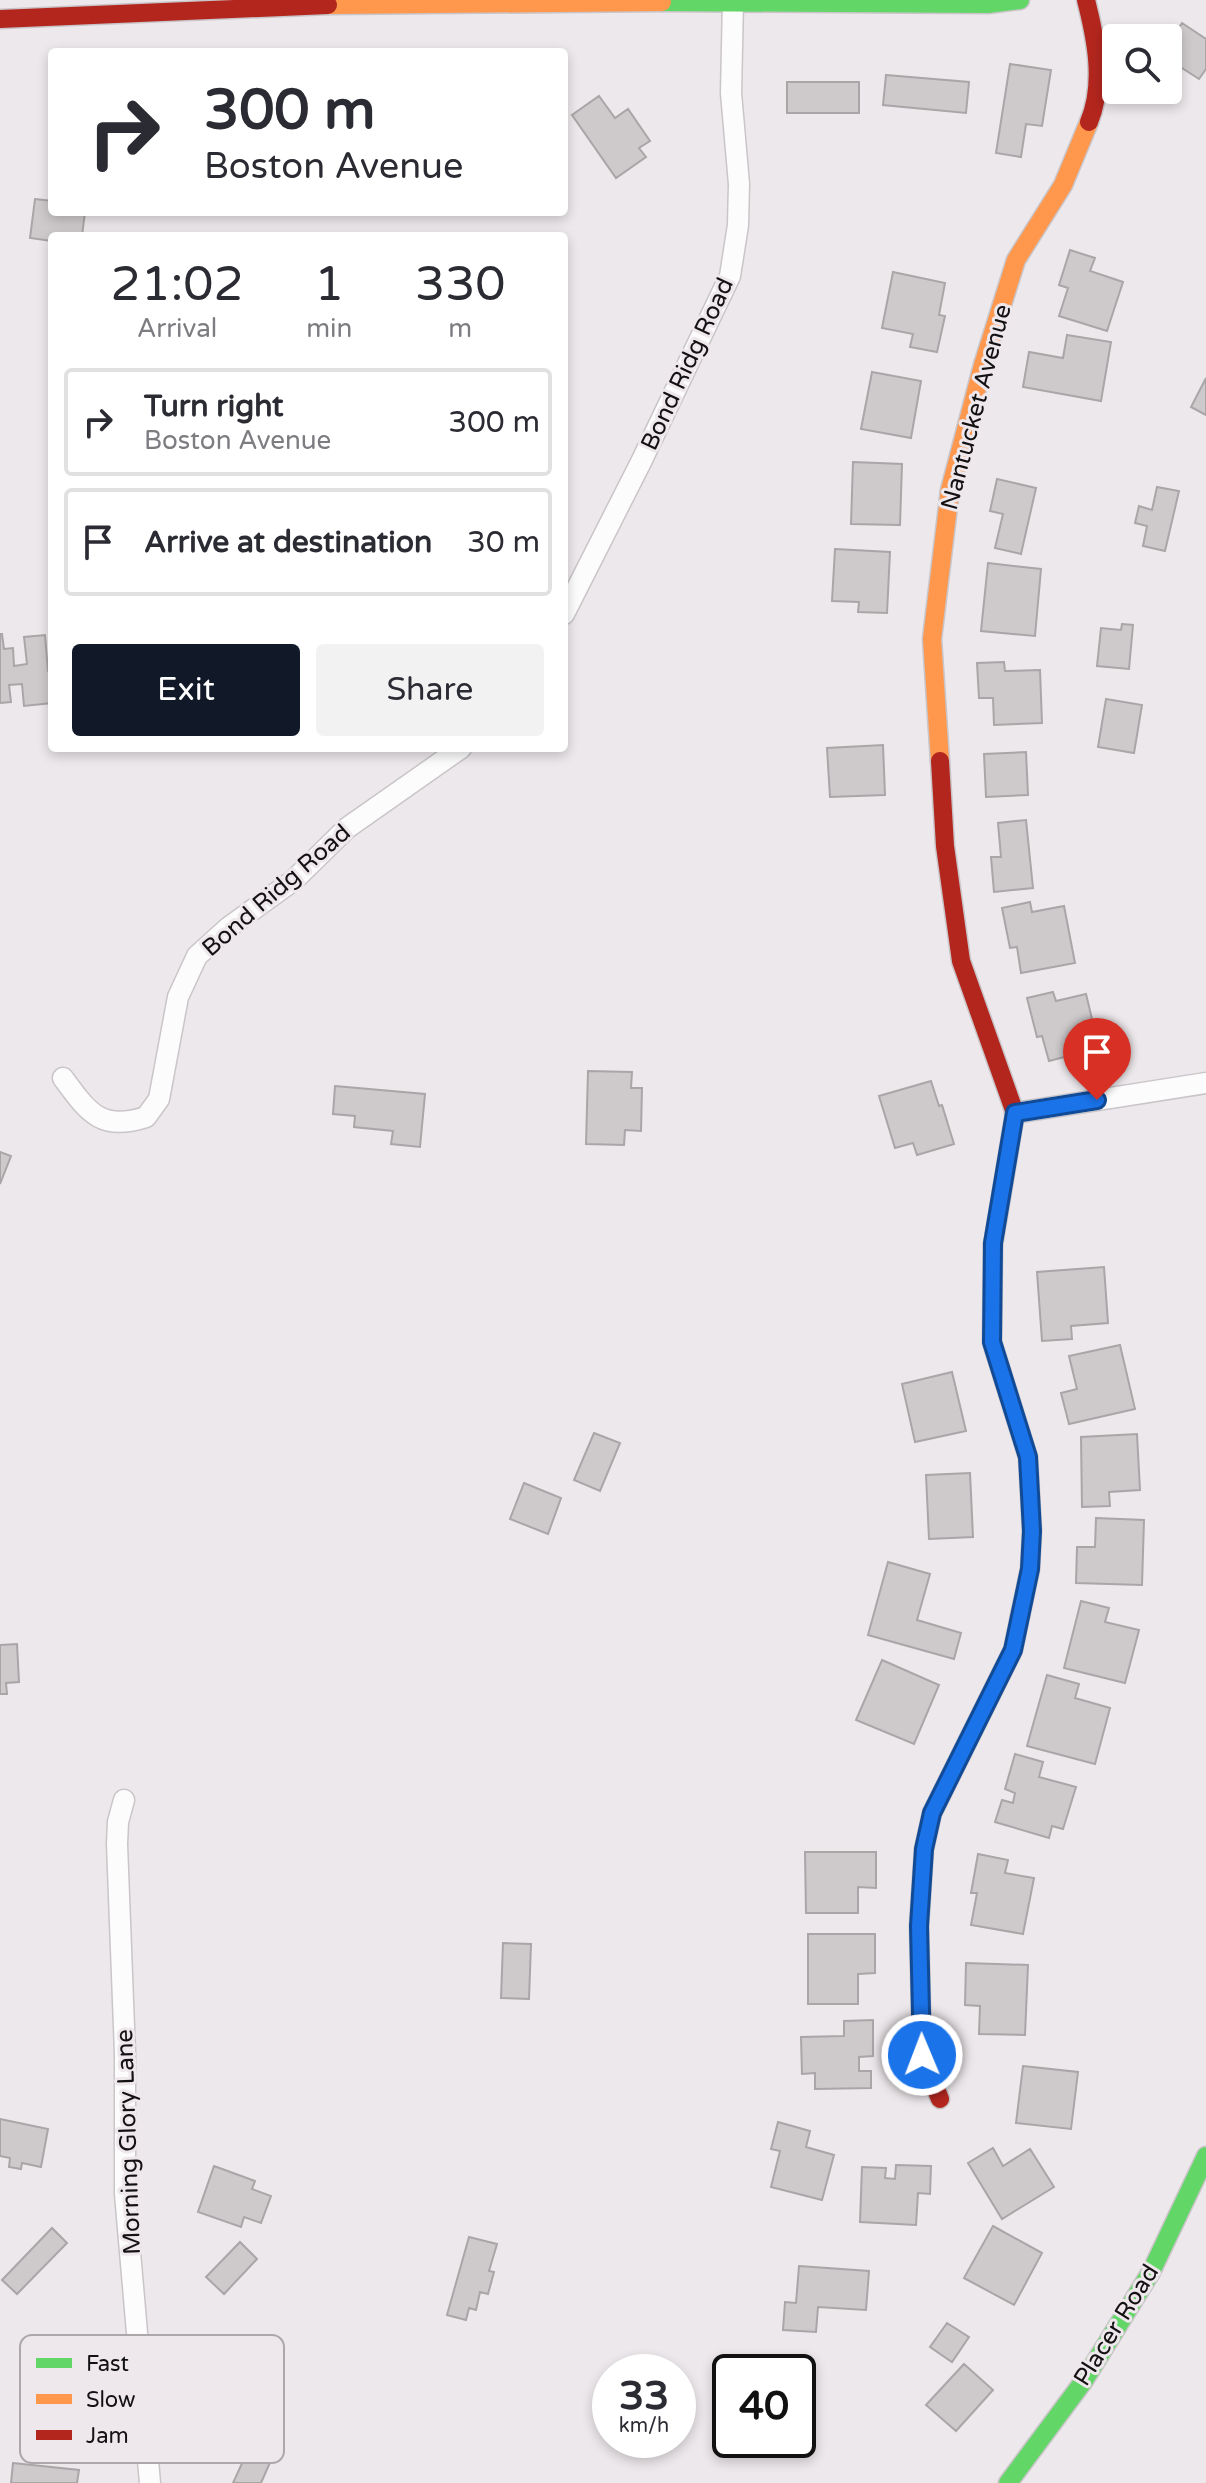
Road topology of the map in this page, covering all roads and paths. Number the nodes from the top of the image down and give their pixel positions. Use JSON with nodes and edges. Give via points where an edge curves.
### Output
{"nodes":[{"id":1,"x":1020,"y":0,"type":"edge"},
{"id":2,"x":1086,"y":0,"type":"edge"},
{"id":3,"x":733,"y":1,"type":"edge"},
{"id":4,"x":0,"y":19,"type":"edge"},
{"id":5,"x":568,"y":606,"type":"edge"},
{"id":6,"x":455,"y":752,"type":"edge"},
{"id":7,"x":63,"y":1078,"type":"dead end"},
{"id":8,"x":1206,"y":1083,"type":"edge"},
{"id":9,"x":1015,"y":1113,"type":"junction"},
{"id":10,"x":124,"y":1800,"type":"dead end"},
{"id":11,"x":940,"y":2099,"type":"dead end"},
{"id":12,"x":1206,"y":2156,"type":"edge"},
{"id":13,"x":137,"y":2335,"type":"edge"},
{"id":14,"x":148,"y":2463,"type":"edge"},
{"id":15,"x":150,"y":2483,"type":"edge"},
{"id":16,"x":1008,"y":2483,"type":"edge"}],
"edges":[{"from":1,"to":3,"type":"street"},
{"from":2,"to":9,"type":"street","name":"Nantucket Avenue","via":[[1096,40],[1097,104],[1063,185],[1016,260],[983,365],[950,490],[932,639],[945,846],[961,961]]},
{"from":3,"to":4,"type":"street","via":[[295,5]]},
{"from":3,"to":5,"type":"street","name":"Bond Ridg Road","via":[[731,93],[739,184],[730,276]]},
{"from":6,"to":7,"type":"street","name":"Bond Ridg Road","via":[[347,828],[294,880],[197,956],[178,997],[159,1099],[146,1117],[119,1124],[99,1118]]},
{"from":8,"to":9,"type":"street"},
{"from":9,"to":11,"type":"street","via":[[993,1243],[992,1342],[1028,1457],[1030,1569],[1013,1650],[932,1813],[924,1849],[919,1926],[922,2055]]},
{"from":10,"to":13,"type":"street","name":"Morning Glory Lane","via":[[117,1844],[125,2194]]},
{"from":12,"to":16,"type":"street","name":"Placer Road","via":[[1151,2272],[1083,2382]]},
{"from":14,"to":15,"type":"street","name":"Morning Glory Lane"}]}
